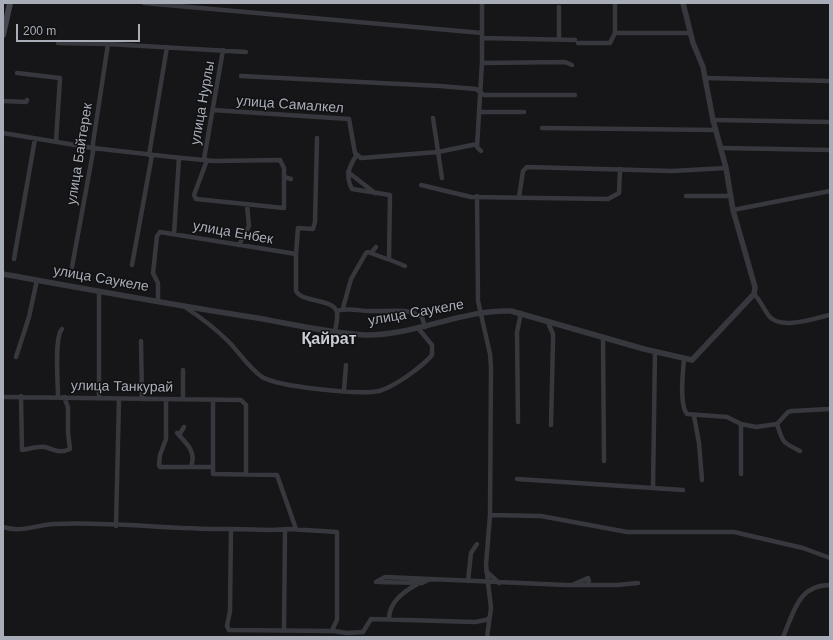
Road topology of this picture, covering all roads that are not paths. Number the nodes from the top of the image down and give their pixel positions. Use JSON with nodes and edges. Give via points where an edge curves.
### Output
{"nodes":[{"id":1,"x":10,"y":3,"type":"edge"},
{"id":2,"x":144,"y":3,"type":"edge"},
{"id":3,"x":482,"y":3,"type":"edge"},
{"id":4,"x":615,"y":3,"type":"edge"},
{"id":5,"x":683,"y":3,"type":"edge"},
{"id":6,"x":559,"y":7,"type":"dead end"},
{"id":7,"x":615,"y":33,"type":"junction"},
{"id":8,"x":690,"y":33,"type":"junction"},
{"id":9,"x":3,"y":35,"type":"edge"},
{"id":10,"x":482,"y":36,"type":"junction"},
{"id":11,"x":559,"y":40,"type":"junction"},
{"id":12,"x":58,"y":43,"type":"dead end"},
{"id":13,"x":108,"y":44,"type":"junction"},
{"id":14,"x":167,"y":47,"type":"junction"},
{"id":15,"x":223,"y":50,"type":"junction"},
{"id":16,"x":246,"y":52,"type":"dead end"},
{"id":17,"x":482,"y":63,"type":"junction"},
{"id":18,"x":572,"y":65,"type":"dead end"},
{"id":19,"x":17,"y":73,"type":"dead end"},
{"id":20,"x":241,"y":76,"type":"dead end"},
{"id":21,"x":706,"y":78,"type":"junction"},
{"id":22,"x":830,"y":81,"type":"edge"},
{"id":23,"x":480,"y":92,"type":"junction"},
{"id":24,"x":575,"y":95,"type":"dead end"},
{"id":25,"x":28,"y":100,"type":"dead end"},
{"id":26,"x":3,"y":101,"type":"edge"},
{"id":27,"x":213,"y":110,"type":"junction"},
{"id":28,"x":479,"y":112,"type":"junction"},
{"id":29,"x":524,"y":112,"type":"dead end"},
{"id":30,"x":432,"y":118,"type":"dead end"},
{"id":31,"x":713,"y":120,"type":"junction"},
{"id":32,"x":830,"y":122,"type":"edge"},
{"id":33,"x":542,"y":128,"type":"dead end"},
{"id":34,"x":716,"y":130,"type":"junction"},
{"id":35,"x":3,"y":134,"type":"edge"},
{"id":36,"x":317,"y":138,"type":"dead end"},
{"id":37,"x":35,"y":139,"type":"junction"},
{"id":38,"x":56,"y":142,"type":"junction"},
{"id":39,"x":477,"y":144,"type":"junction"},
{"id":40,"x":93,"y":148,"type":"junction"},
{"id":41,"x":722,"y":148,"type":"junction"},
{"id":42,"x":830,"y":150,"type":"edge"},
{"id":43,"x":438,"y":152,"type":"junction"},
{"id":44,"x":481,"y":152,"type":"dead end"},
{"id":45,"x":150,"y":155,"type":"junction"},
{"id":46,"x":356,"y":156,"type":"junction"},
{"id":47,"x":179,"y":158,"type":"junction"},
{"id":48,"x":206,"y":160,"type":"junction"},
{"id":49,"x":726,"y":168,"type":"junction"},
{"id":50,"x":620,"y":169,"type":"junction"},
{"id":51,"x":348,"y":172,"type":"junction"},
{"id":52,"x":284,"y":177,"type":"junction"},
{"id":53,"x":442,"y":178,"type":"dead end"},
{"id":54,"x":291,"y":179,"type":"dead end"},
{"id":55,"x":421,"y":186,"type":"dead end"},
{"id":56,"x":830,"y":192,"type":"edge"},
{"id":57,"x":375,"y":193,"type":"junction"},
{"id":58,"x":477,"y":196,"type":"junction"},
{"id":59,"x":686,"y":196,"type":"dead end"},
{"id":60,"x":731,"y":196,"type":"junction"},
{"id":61,"x":519,"y":197,"type":"junction"},
{"id":62,"x":247,"y":205,"type":"junction"},
{"id":63,"x":733,"y":210,"type":"junction"},
{"id":64,"x":174,"y":234,"type":"junction"},
{"id":65,"x":239,"y":245,"type":"junction"},
{"id":66,"x":376,"y":247,"type":"dead end"},
{"id":67,"x":371,"y":253,"type":"junction"},
{"id":68,"x":296,"y":254,"type":"junction"},
{"id":69,"x":14,"y":259,"type":"dead end"},
{"id":70,"x":388,"y":259,"type":"junction"},
{"id":71,"x":132,"y":265,"type":"dead end"},
{"id":72,"x":405,"y":266,"type":"dead end"},
{"id":73,"x":72,"y":267,"type":"dead end"},
{"id":74,"x":3,"y":274,"type":"edge"},
{"id":75,"x":37,"y":280,"type":"junction"},
{"id":76,"x":99,"y":291,"type":"junction"},
{"id":77,"x":754,"y":294,"type":"junction"},
{"id":78,"x":158,"y":302,"type":"junction"},
{"id":79,"x":185,"y":307,"type":"junction"},
{"id":80,"x":344,"y":308,"type":"junction"},
{"id":81,"x":337,"y":312,"type":"junction"},
{"id":82,"x":521,"y":313,"type":"junction"},
{"id":83,"x":480,"y":314,"type":"junction"},
{"id":84,"x":830,"y":315,"type":"edge"},
{"id":85,"x":550,"y":322,"type":"junction"},
{"id":86,"x":425,"y":327,"type":"junction"},
{"id":87,"x":418,"y":328,"type":"junction"},
{"id":88,"x":62,"y":329,"type":"dead end"},
{"id":89,"x":335,"y":331,"type":"junction"},
{"id":90,"x":603,"y":337,"type":"junction"},
{"id":91,"x":141,"y":341,"type":"dead end"},
{"id":92,"x":655,"y":351,"type":"junction"},
{"id":93,"x":16,"y":357,"type":"dead end"},
{"id":94,"x":684,"y":359,"type":"junction"},
{"id":95,"x":346,"y":365,"type":"dead end"},
{"id":96,"x":183,"y":370,"type":"dead end"},
{"id":97,"x":344,"y":390,"type":"junction"},
{"id":98,"x":21,"y":396,"type":"junction"},
{"id":99,"x":3,"y":397,"type":"edge"},
{"id":100,"x":58,"y":397,"type":"junction"},
{"id":101,"x":64,"y":397,"type":"junction"},
{"id":102,"x":99,"y":398,"type":"junction"},
{"id":103,"x":119,"y":399,"type":"junction"},
{"id":104,"x":142,"y":399,"type":"junction"},
{"id":105,"x":166,"y":399,"type":"junction"},
{"id":106,"x":181,"y":399,"type":"junction"},
{"id":107,"x":213,"y":400,"type":"junction"},
{"id":108,"x":830,"y":409,"type":"edge"},
{"id":109,"x":694,"y":416,"type":"junction"},
{"id":110,"x":518,"y":422,"type":"dead end"},
{"id":111,"x":741,"y":424,"type":"junction"},
{"id":112,"x":776,"y":424,"type":"junction"},
{"id":113,"x":551,"y":425,"type":"dead end"},
{"id":114,"x":184,"y":427,"type":"dead end"},
{"id":115,"x":800,"y":451,"type":"dead end"},
{"id":116,"x":604,"y":461,"type":"dead end"},
{"id":117,"x":192,"y":466,"type":"junction"},
{"id":118,"x":212,"y":467,"type":"junction"},
{"id":119,"x":246,"y":474,"type":"junction"},
{"id":120,"x":741,"y":474,"type":"dead end"},
{"id":121,"x":517,"y":479,"type":"dead end"},
{"id":122,"x":702,"y":480,"type":"dead end"},
{"id":123,"x":653,"y":488,"type":"junction"},
{"id":124,"x":683,"y":490,"type":"dead end"},
{"id":125,"x":490,"y":515,"type":"junction"},
{"id":126,"x":293,"y":523,"type":"junction"},
{"id":127,"x":116,"y":526,"type":"junction"},
{"id":128,"x":3,"y":527,"type":"edge"},
{"id":129,"x":231,"y":529,"type":"junction"},
{"id":130,"x":287,"y":529,"type":"junction"},
{"id":131,"x":296,"y":529,"type":"junction"},
{"id":132,"x":477,"y":544,"type":"dead end"},
{"id":133,"x":830,"y":558,"type":"edge"},
{"id":134,"x":486,"y":571,"type":"junction"},
{"id":135,"x":430,"y":579,"type":"junction"},
{"id":136,"x":468,"y":581,"type":"junction"},
{"id":137,"x":487,"y":582,"type":"junction"},
{"id":138,"x":419,"y":583,"type":"junction"},
{"id":139,"x":499,"y":583,"type":"junction"},
{"id":140,"x":638,"y":583,"type":"dead end"},
{"id":141,"x":830,"y":585,"type":"edge"},
{"id":142,"x":489,"y":618,"type":"junction"},
{"id":143,"x":389,"y":619,"type":"junction"},
{"id":144,"x":284,"y":630,"type":"junction"},
{"id":145,"x":334,"y":631,"type":"junction"},
{"id":146,"x":487,"y":637,"type":"edge"},
{"id":147,"x":783,"y":637,"type":"edge"}],
"edges":[{"from":1,"to":9,"type":"main road"},
{"from":2,"to":10,"type":"street"},
{"from":3,"to":10,"type":"street"},
{"from":4,"to":7,"type":"street"},
{"from":5,"to":8,"type":"street"},
{"from":6,"to":11,"type":"street"},
{"from":7,"to":8,"type":"street"},
{"from":7,"to":11,"type":"street","via":[[610,43]]},
{"from":8,"to":21,"type":"street"},
{"from":10,"to":11,"type":"street"},
{"from":10,"to":17,"type":"street"},
{"from":12,"to":13,"type":"street"},
{"from":13,"to":14,"type":"street"},
{"from":13,"to":40,"type":"street","name":"улица Байтерек"},
{"from":14,"to":15,"type":"street"},
{"from":14,"to":45,"type":"street"},
{"from":15,"to":16,"type":"street"},
{"from":15,"to":27,"type":"street","name":"улица Нурлы"},
{"from":17,"to":18,"type":"street","via":[[565,62]]},
{"from":17,"to":23,"type":"street"},
{"from":19,"to":38,"type":"street","via":[[60,78]]},
{"from":20,"to":23,"type":"street","via":[[440,86]]},
{"from":21,"to":22,"type":"street"},
{"from":21,"to":31,"type":"street"},
{"from":23,"to":24,"type":"street","via":[[484,95]]},
{"from":23,"to":28,"type":"street"},
{"from":25,"to":26,"type":"street"},
{"from":27,"to":46,"type":"street","name":"улица Самалкел","via":[[348,119]]},
{"from":27,"to":48,"type":"street","name":"улица Нурлы"},
{"from":28,"to":29,"type":"street"},
{"from":28,"to":39,"type":"street"},
{"from":30,"to":43,"type":"street"},
{"from":31,"to":32,"type":"street"},
{"from":31,"to":34,"type":"street"},
{"from":33,"to":34,"type":"street"},
{"from":34,"to":41,"type":"street"},
{"from":35,"to":37,"type":"street"},
{"from":36,"to":68,"type":"street","via":[[316,222],[313,229],[298,228]]},
{"from":37,"to":38,"type":"street"},
{"from":37,"to":69,"type":"street"},
{"from":38,"to":40,"type":"street"},
{"from":39,"to":43,"type":"street"},
{"from":39,"to":44,"type":"street"},
{"from":40,"to":45,"type":"street"},
{"from":40,"to":73,"type":"street","name":"улица Байтерек"},
{"from":41,"to":42,"type":"street"},
{"from":41,"to":49,"type":"street"},
{"from":43,"to":46,"type":"street","via":[[361,158]]},
{"from":43,"to":53,"type":"street"},
{"from":45,"to":47,"type":"street"},
{"from":45,"to":71,"type":"street"},
{"from":46,"to":51,"type":"street"},
{"from":47,"to":48,"type":"street"},
{"from":47,"to":64,"type":"street","name":"улица Енбек"},
{"from":48,"to":52,"type":"street","via":[[280,160],[284,168]]},
{"from":48,"to":62,"type":"street","name":"улица Нурлы","via":[[194,195],[196,199]]},
{"from":49,"to":50,"type":"street","via":[[693,171]]},
{"from":49,"to":60,"type":"street"},
{"from":50,"to":61,"type":"street","via":[[524,168]]},
{"from":50,"to":61,"type":"street","via":[[620,193],[614,198]]},
{"from":51,"to":57,"type":"street"},
{"from":51,"to":57,"type":"street","via":[[352,189]]},
{"from":52,"to":54,"type":"street"},
{"from":52,"to":62,"type":"street","via":[[283,209]]},
{"from":55,"to":58,"type":"street","via":[[471,197]]},
{"from":56,"to":63,"type":"street"},
{"from":57,"to":70,"type":"street","via":[[390,195]]},
{"from":58,"to":61,"type":"street"},
{"from":58,"to":83,"type":"street","via":[[476,261]]},
{"from":59,"to":60,"type":"street"},
{"from":60,"to":63,"type":"street"},
{"from":62,"to":65,"type":"street","via":[[249,226]]},
{"from":63,"to":77,"type":"street","via":[[755,282]]},
{"from":64,"to":65,"type":"street","name":"улица Енбек"},
{"from":64,"to":78,"type":"street","via":[[160,232],[157,236],[153,273],[158,283]]},
{"from":65,"to":68,"type":"street","name":"улица Енбек"},
{"from":66,"to":67,"type":"street"},
{"from":67,"to":70,"type":"street"},
{"from":67,"to":80,"type":"street","via":[[366,253],[351,279]]},
{"from":68,"to":81,"type":"street","via":[[297,294],[325,302]]},
{"from":70,"to":72,"type":"street"},
{"from":74,"to":75,"type":"street","name":"улица Саукеле"},
{"from":75,"to":76,"type":"street","name":"улица Саукеле"},
{"from":75,"to":93,"type":"street","via":[[29,318]]},
{"from":76,"to":78,"type":"street","name":"улица Саукеле"},
{"from":76,"to":102,"type":"street"},
{"from":77,"to":84,"type":"street","via":[[772,319],[780,323],[794,323]]},
{"from":77,"to":94,"type":"street","via":[[694,359]]},
{"from":78,"to":79,"type":"street","name":"улица Саукеле"},
{"from":79,"to":89,"type":"street","name":"улица Саукеле"},
{"from":79,"to":97,"type":"street","via":[[228,341],[263,377],[288,385]]},
{"from":80,"to":81,"type":"street"},
{"from":80,"to":86,"type":"street","via":[[372,312],[408,312],[422,317]]},
{"from":81,"to":89,"type":"street"},
{"from":82,"to":83,"type":"street","name":"улица Саукеле","via":[[501,311]]},
{"from":82,"to":85,"type":"street","name":"улица Саукеле"},
{"from":82,"to":110,"type":"street","via":[[517,332]]},
{"from":83,"to":86,"type":"street","name":"улица Саукеле"},
{"from":83,"to":125,"type":"street","via":[[491,367]]},
{"from":85,"to":90,"type":"street","name":"улица Саукеле"},
{"from":85,"to":113,"type":"street","via":[[554,342]]},
{"from":86,"to":87,"type":"street","name":"улица Саукеле"},
{"from":87,"to":89,"type":"street","name":"улица Саукеле","via":[[366,335]]},
{"from":87,"to":97,"type":"street","via":[[432,344],[432,355],[428,359],[398,381],[380,390]]},
{"from":88,"to":100,"type":"street","via":[[59,331],[58,342]]},
{"from":90,"to":92,"type":"street","name":"улица Саукеле"},
{"from":90,"to":116,"type":"street"},
{"from":91,"to":104,"type":"street"},
{"from":92,"to":94,"type":"street","name":"улица Саукеле"},
{"from":92,"to":123,"type":"street"},
{"from":94,"to":109,"type":"street","via":[[684,412]]},
{"from":95,"to":97,"type":"street"},
{"from":96,"to":106,"type":"street","via":[[184,389]]},
{"from":98,"to":99,"type":"street","name":"улица Танкурай"},
{"from":98,"to":100,"type":"street","name":"улица Танкурай"},
{"from":98,"to":101,"type":"street","via":[[22,450],[44,447],[61,452],[70,449],[71,443],[68,433],[68,407]]},
{"from":100,"to":101,"type":"street","name":"улица Танкурай"},
{"from":101,"to":102,"type":"street","name":"улица Танкурай"},
{"from":102,"to":103,"type":"street","name":"улица Танкурай"},
{"from":103,"to":104,"type":"street","name":"улица Танкурай"},
{"from":103,"to":127,"type":"street"},
{"from":104,"to":105,"type":"street","name":"улица Танкурай"},
{"from":105,"to":106,"type":"street","name":"улица Танкурай"},
{"from":105,"to":117,"type":"street","via":[[166,439],[159,465]]},
{"from":106,"to":107,"type":"street","name":"улица Танкурай"},
{"from":107,"to":118,"type":"street"},
{"from":107,"to":119,"type":"street","name":"улица Танкурай","via":[[241,400],[246,405]]},
{"from":108,"to":112,"type":"street","via":[[788,412]]},
{"from":109,"to":111,"type":"street","via":[[727,417]]},
{"from":109,"to":122,"type":"street"},
{"from":111,"to":112,"type":"street","via":[[756,427]]},
{"from":111,"to":120,"type":"street"},
{"from":112,"to":115,"type":"street","via":[[787,446]]},
{"from":114,"to":117,"type":"street","via":[[178,434],[190,447],[193,455]]},
{"from":117,"to":118,"type":"street"},
{"from":118,"to":119,"type":"street","via":[[214,475]]},
{"from":119,"to":126,"type":"street","via":[[277,476]]},
{"from":121,"to":123,"type":"street"},
{"from":123,"to":124,"type":"street"},
{"from":125,"to":133,"type":"street","via":[[541,516],[628,532],[734,532],[803,548]]},
{"from":125,"to":134,"type":"street"},
{"from":126,"to":130,"type":"street","via":[[293,526]]},
{"from":126,"to":131,"type":"street"},
{"from":127,"to":128,"type":"street","via":[[53,524],[19,530]]},
{"from":127,"to":129,"type":"street","via":[[188,530]]},
{"from":129,"to":130,"type":"street"},
{"from":129,"to":144,"type":"street","via":[[230,611],[227,628]]},
{"from":130,"to":131,"type":"street"},
{"from":130,"to":144,"type":"street"},
{"from":131,"to":145,"type":"street","via":[[334,531],[338,534],[337,620]]},
{"from":132,"to":136,"type":"street","via":[[471,553]]},
{"from":134,"to":137,"type":"street"},
{"from":134,"to":139,"type":"street"},
{"from":135,"to":136,"type":"street"},
{"from":135,"to":138,"type":"street"},
{"from":135,"to":138,"type":"street","via":[[385,577],[377,582]]},
{"from":136,"to":137,"type":"street"},
{"from":137,"to":139,"type":"street"},
{"from":137,"to":142,"type":"street","via":[[491,608]]},
{"from":138,"to":143,"type":"street","via":[[394,601]]},
{"from":139,"to":140,"type":"street"},
{"from":141,"to":147,"type":"street","via":[[813,587],[801,596]]},
{"from":142,"to":143,"type":"street","via":[[475,622]]},
{"from":142,"to":146,"type":"street"},
{"from":143,"to":145,"type":"street","via":[[371,619],[363,632],[347,634]]},
{"from":144,"to":145,"type":"street"}]}
